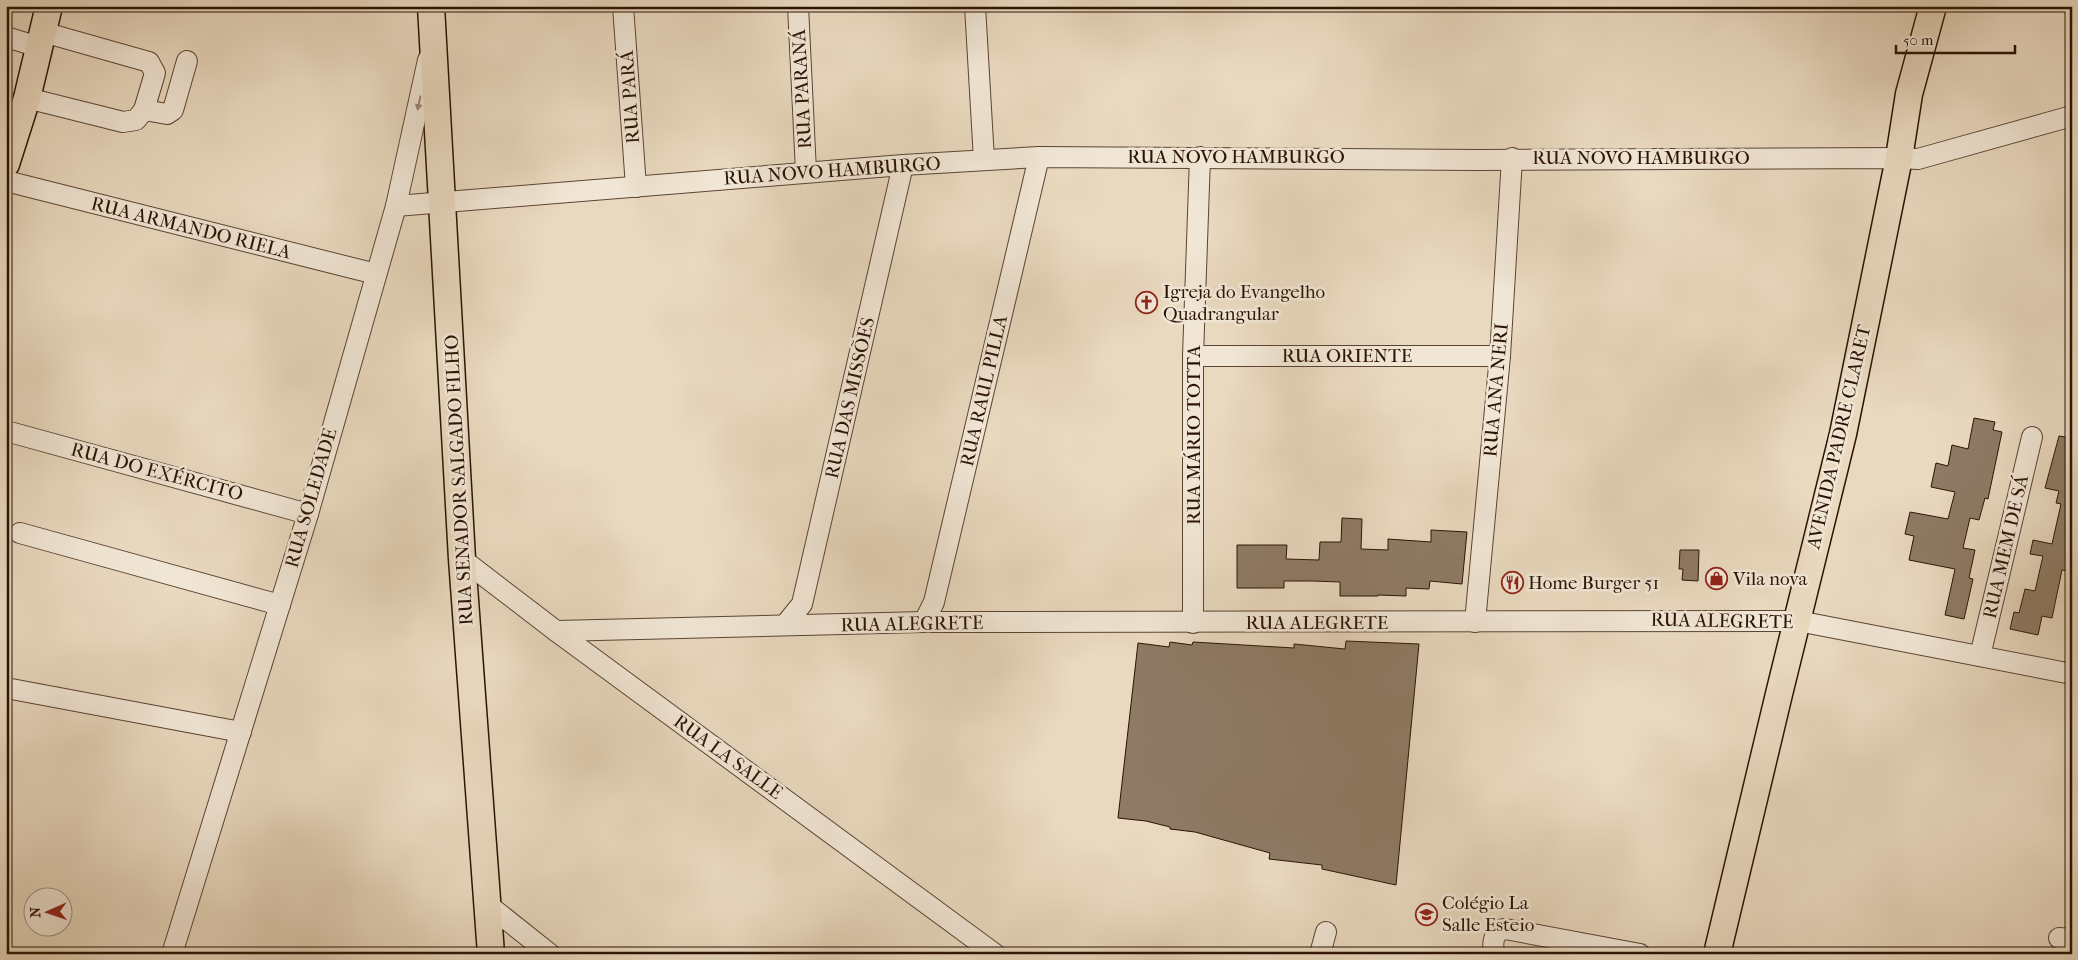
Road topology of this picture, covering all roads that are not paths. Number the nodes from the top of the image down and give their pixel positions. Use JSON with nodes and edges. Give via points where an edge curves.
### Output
{"nodes":[{"id":1,"x":431,"y":6,"type":"edge"},
{"id":2,"x":623,"y":6,"type":"edge"},
{"id":3,"x":798,"y":6,"type":"edge"},
{"id":4,"x":975,"y":6,"type":"edge"},
{"id":5,"x":1933,"y":6,"type":"edge"},
{"id":6,"x":44,"y":28,"type":"edge"},
{"id":7,"x":6,"y":36,"type":"edge"},
{"id":8,"x":433,"y":38,"type":"junction"},
{"id":9,"x":187,"y":62,"type":"dead end"},
{"id":10,"x":27,"y":98,"type":"junction"},
{"id":11,"x":144,"y":110,"type":"junction"},
{"id":12,"x":2072,"y":116,"type":"edge"},
{"id":13,"x":1039,"y":157,"type":"junction"},
{"id":14,"x":1200,"y":157,"type":"junction"},
{"id":15,"x":1512,"y":158,"type":"junction"},
{"id":16,"x":1899,"y":158,"type":"junction"},
{"id":17,"x":984,"y":160,"type":"junction"},
{"id":18,"x":6,"y":163,"type":"edge"},
{"id":19,"x":903,"y":165,"type":"junction"},
{"id":20,"x":806,"y":172,"type":"junction"},
{"id":21,"x":6,"y":181,"type":"edge"},
{"id":22,"x":636,"y":187,"type":"junction"},
{"id":23,"x":443,"y":202,"type":"junction"},
{"id":24,"x":396,"y":206,"type":"junction"},
{"id":25,"x":376,"y":274,"type":"junction"},
{"id":26,"x":1193,"y":356,"type":"junction"},
{"id":27,"x":1500,"y":356,"type":"junction"},
{"id":28,"x":6,"y":431,"type":"edge"},
{"id":29,"x":2032,"y":437,"type":"dead end"},
{"id":30,"x":308,"y":514,"type":"junction"},
{"id":31,"x":20,"y":533,"type":"dead end"},
{"id":32,"x":462,"y":559,"type":"junction"},
{"id":33,"x":280,"y":605,"type":"junction"},
{"id":34,"x":1798,"y":621,"type":"junction"},
{"id":35,"x":924,"y":622,"type":"junction"},
{"id":36,"x":1475,"y":622,"type":"junction"},
{"id":37,"x":1193,"y":623,"type":"junction"},
{"id":38,"x":785,"y":625,"type":"junction"},
{"id":39,"x":556,"y":631,"type":"junction"},
{"id":40,"x":1980,"y":656,"type":"junction"},
{"id":41,"x":2072,"y":674,"type":"edge"},
{"id":42,"x":6,"y":688,"type":"edge"},
{"id":43,"x":241,"y":732,"type":"junction"},
{"id":44,"x":487,"y":904,"type":"junction"},
{"id":45,"x":1326,"y":932,"type":"dead end"},
{"id":46,"x":172,"y":954,"type":"edge"},
{"id":47,"x":491,"y":954,"type":"edge"},
{"id":48,"x":550,"y":954,"type":"edge"},
{"id":49,"x":994,"y":954,"type":"edge"},
{"id":50,"x":1320,"y":954,"type":"edge"},
{"id":51,"x":1495,"y":954,"type":"edge"},
{"id":52,"x":1640,"y":954,"type":"edge"},
{"id":53,"x":1717,"y":954,"type":"edge"}],
"edges":[{"from":1,"to":8,"type":"main road","name":"RUA SENADOR SALGADO FILHO"},
{"from":2,"to":22,"type":"street","name":"RUA PARÁ"},
{"from":3,"to":20,"type":"street","name":"RUA PARANÁ"},
{"from":4,"to":17,"type":"street"},
{"from":5,"to":16,"type":"main road","name":"AVENIDA PADRE CLARET","via":[[1909,94]]},
{"from":6,"to":7,"type":"street"},
{"from":6,"to":10,"type":"main road"},
{"from":6,"to":11,"type":"street","via":[[50,34],[149,62],[155,73]]},
{"from":8,"to":23,"type":"main road","name":"RUA SENADOR SALGADO FILHO"},
{"from":8,"to":24,"type":"street","name":"RUA SOLEDADE","one_way":true},
{"from":9,"to":11,"type":"street","via":[[173,110],[167,114]]},
{"from":10,"to":11,"type":"street","via":[[123,122],[136,120]]},
{"from":10,"to":18,"type":"main road"},
{"from":12,"to":16,"type":"street","name":"RUA NOVO HAMBURGO","via":[[1918,159]]},
{"from":13,"to":14,"type":"street","name":"RUA NOVO HAMBURGO"},
{"from":13,"to":17,"type":"street","name":"RUA NOVO HAMBURGO"},
{"from":13,"to":35,"type":"street","name":"RUA RAUL PILLA","via":[[934,602]]},
{"from":14,"to":15,"type":"street","name":"RUA NOVO HAMBURGO"},
{"from":14,"to":26,"type":"street","name":"RUA MÁRIO TOTTA"},
{"from":15,"to":16,"type":"street","name":"RUA NOVO HAMBURGO"},
{"from":15,"to":27,"type":"street","name":"RUA ANA NERI"},
{"from":16,"to":34,"type":"main road","name":"AVENIDA PADRE CLARET","via":[[1843,434]]},
{"from":17,"to":19,"type":"street","name":"RUA NOVO HAMBURGO"},
{"from":19,"to":20,"type":"street","name":"RUA NOVO HAMBURGO"},
{"from":19,"to":38,"type":"street","name":"RUA DAS MISSÕES","via":[[802,604]]},
{"from":20,"to":22,"type":"street","name":"RUA NOVO HAMBURGO"},
{"from":21,"to":25,"type":"street","name":"RUA ARMANDO RIELA"},
{"from":22,"to":23,"type":"street","name":"RUA NOVO HAMBURGO"},
{"from":23,"to":24,"type":"street","name":"RUA NOVO HAMBURGO"},
{"from":23,"to":32,"type":"main road","name":"RUA SENADOR SALGADO FILHO"},
{"from":24,"to":25,"type":"street","name":"RUA SOLEDADE"},
{"from":25,"to":30,"type":"street","name":"RUA SOLEDADE"},
{"from":26,"to":27,"type":"street","name":"RUA ORIENTE"},
{"from":26,"to":37,"type":"street","name":"RUA MÁRIO TOTTA"},
{"from":27,"to":36,"type":"street","name":"RUA ANA NERI"},
{"from":28,"to":30,"type":"street","name":"RUA DO EXÉRCITO"},
{"from":29,"to":40,"type":"street","name":"RUA MEM DE SÁ"},
{"from":30,"to":33,"type":"street","name":"RUA SOLEDADE"},
{"from":31,"to":33,"type":"street"},
{"from":32,"to":39,"type":"street","name":"RUA LA SALLE"},
{"from":32,"to":44,"type":"main road","name":"RUA SENADOR SALGADO FILHO"},
{"from":33,"to":43,"type":"street","name":"RUA SOLEDADE"},
{"from":34,"to":36,"type":"street","name":"RUA ALEGRETE"},
{"from":34,"to":40,"type":"street","name":"RUA ALEGRETE"},
{"from":34,"to":53,"type":"main road","name":"AVENIDA PADRE CLARET"},
{"from":35,"to":37,"type":"street","name":"RUA ALEGRETE"},
{"from":35,"to":38,"type":"street","name":"RUA ALEGRETE"},
{"from":36,"to":37,"type":"street","name":"RUA ALEGRETE"},
{"from":38,"to":39,"type":"street","name":"RUA ALEGRETE"},
{"from":39,"to":49,"type":"street","name":"RUA LA SALLE"},
{"from":40,"to":41,"type":"street","name":"RUA ALEGRETE"},
{"from":42,"to":43,"type":"street"},
{"from":43,"to":46,"type":"street","name":"RUA SOLEDADE"},
{"from":44,"to":47,"type":"main road","name":"RUA SENADOR SALGADO FILHO"},
{"from":44,"to":48,"type":"street"},
{"from":45,"to":50,"type":"street"},
{"from":51,"to":52,"type":"street","via":[[1492,948],[1496,934],[1505,929]]}]}
